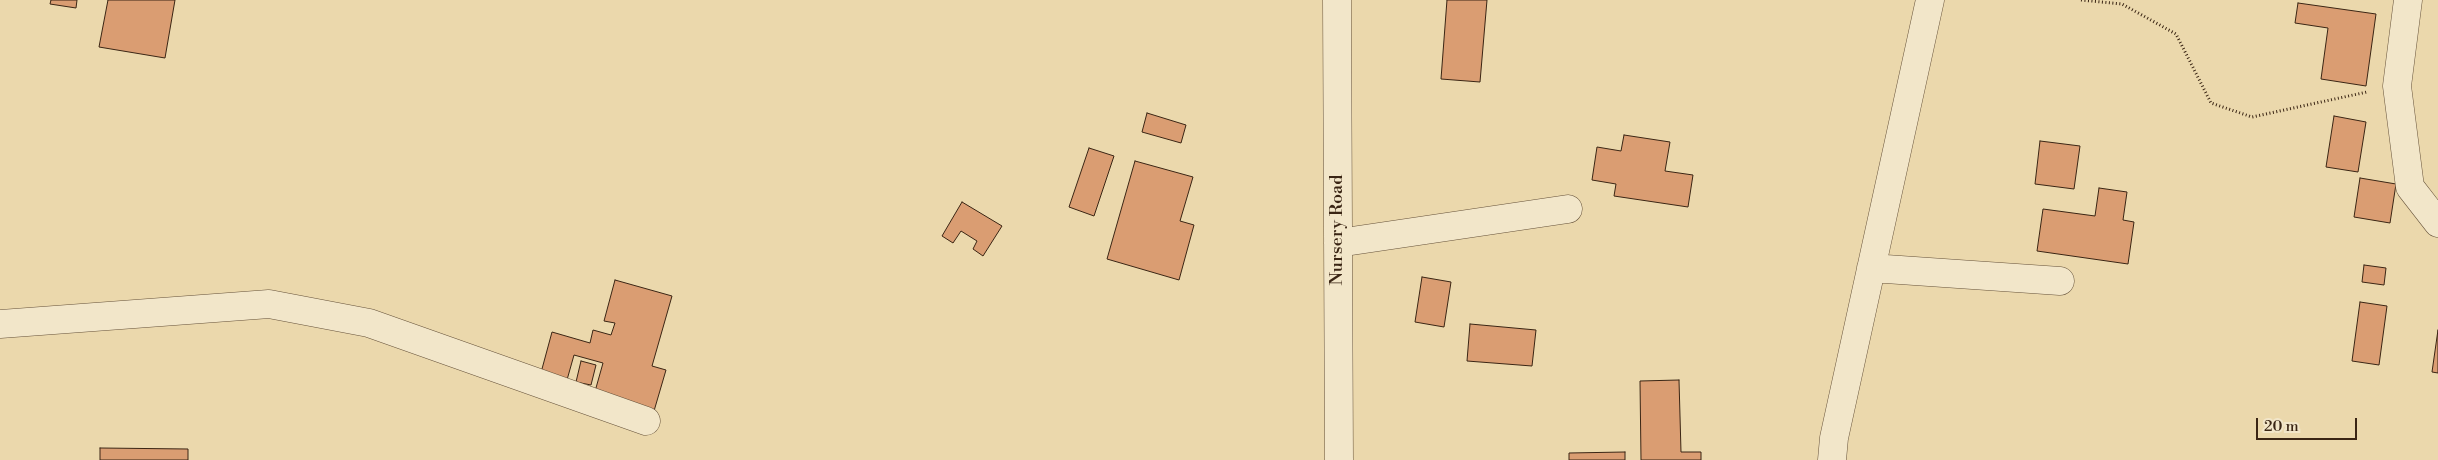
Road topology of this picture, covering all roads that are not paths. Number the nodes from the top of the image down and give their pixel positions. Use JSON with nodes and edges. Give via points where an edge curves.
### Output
{"nodes":[{"id":1,"x":1337,"y":0,"type":"edge"},
{"id":2,"x":1930,"y":0,"type":"edge"},
{"id":3,"x":2408,"y":0,"type":"edge"},
{"id":4,"x":1568,"y":209,"type":"dead end"},
{"id":5,"x":2438,"y":223,"type":"edge"},
{"id":6,"x":1338,"y":243,"type":"junction"},
{"id":7,"x":1872,"y":268,"type":"junction"},
{"id":8,"x":2060,"y":281,"type":"dead end"},
{"id":9,"x":0,"y":324,"type":"edge"},
{"id":10,"x":646,"y":421,"type":"dead end"},
{"id":11,"x":1340,"y":460,"type":"edge"},
{"id":12,"x":1832,"y":460,"type":"edge"}],
"edges":[{"from":1,"to":6,"type":"street","name":"Nursery Road"},
{"from":2,"to":7,"type":"street"},
{"from":3,"to":5,"type":"street","via":[[2397,86],[2410,187]]},
{"from":4,"to":6,"type":"street"},
{"from":6,"to":11,"type":"street","name":"Nursery Road"},
{"from":7,"to":8,"type":"street"},
{"from":7,"to":12,"type":"street","via":[[1834,438]]},
{"from":9,"to":10,"type":"street","via":[[268,304],[369,323]]}]}
